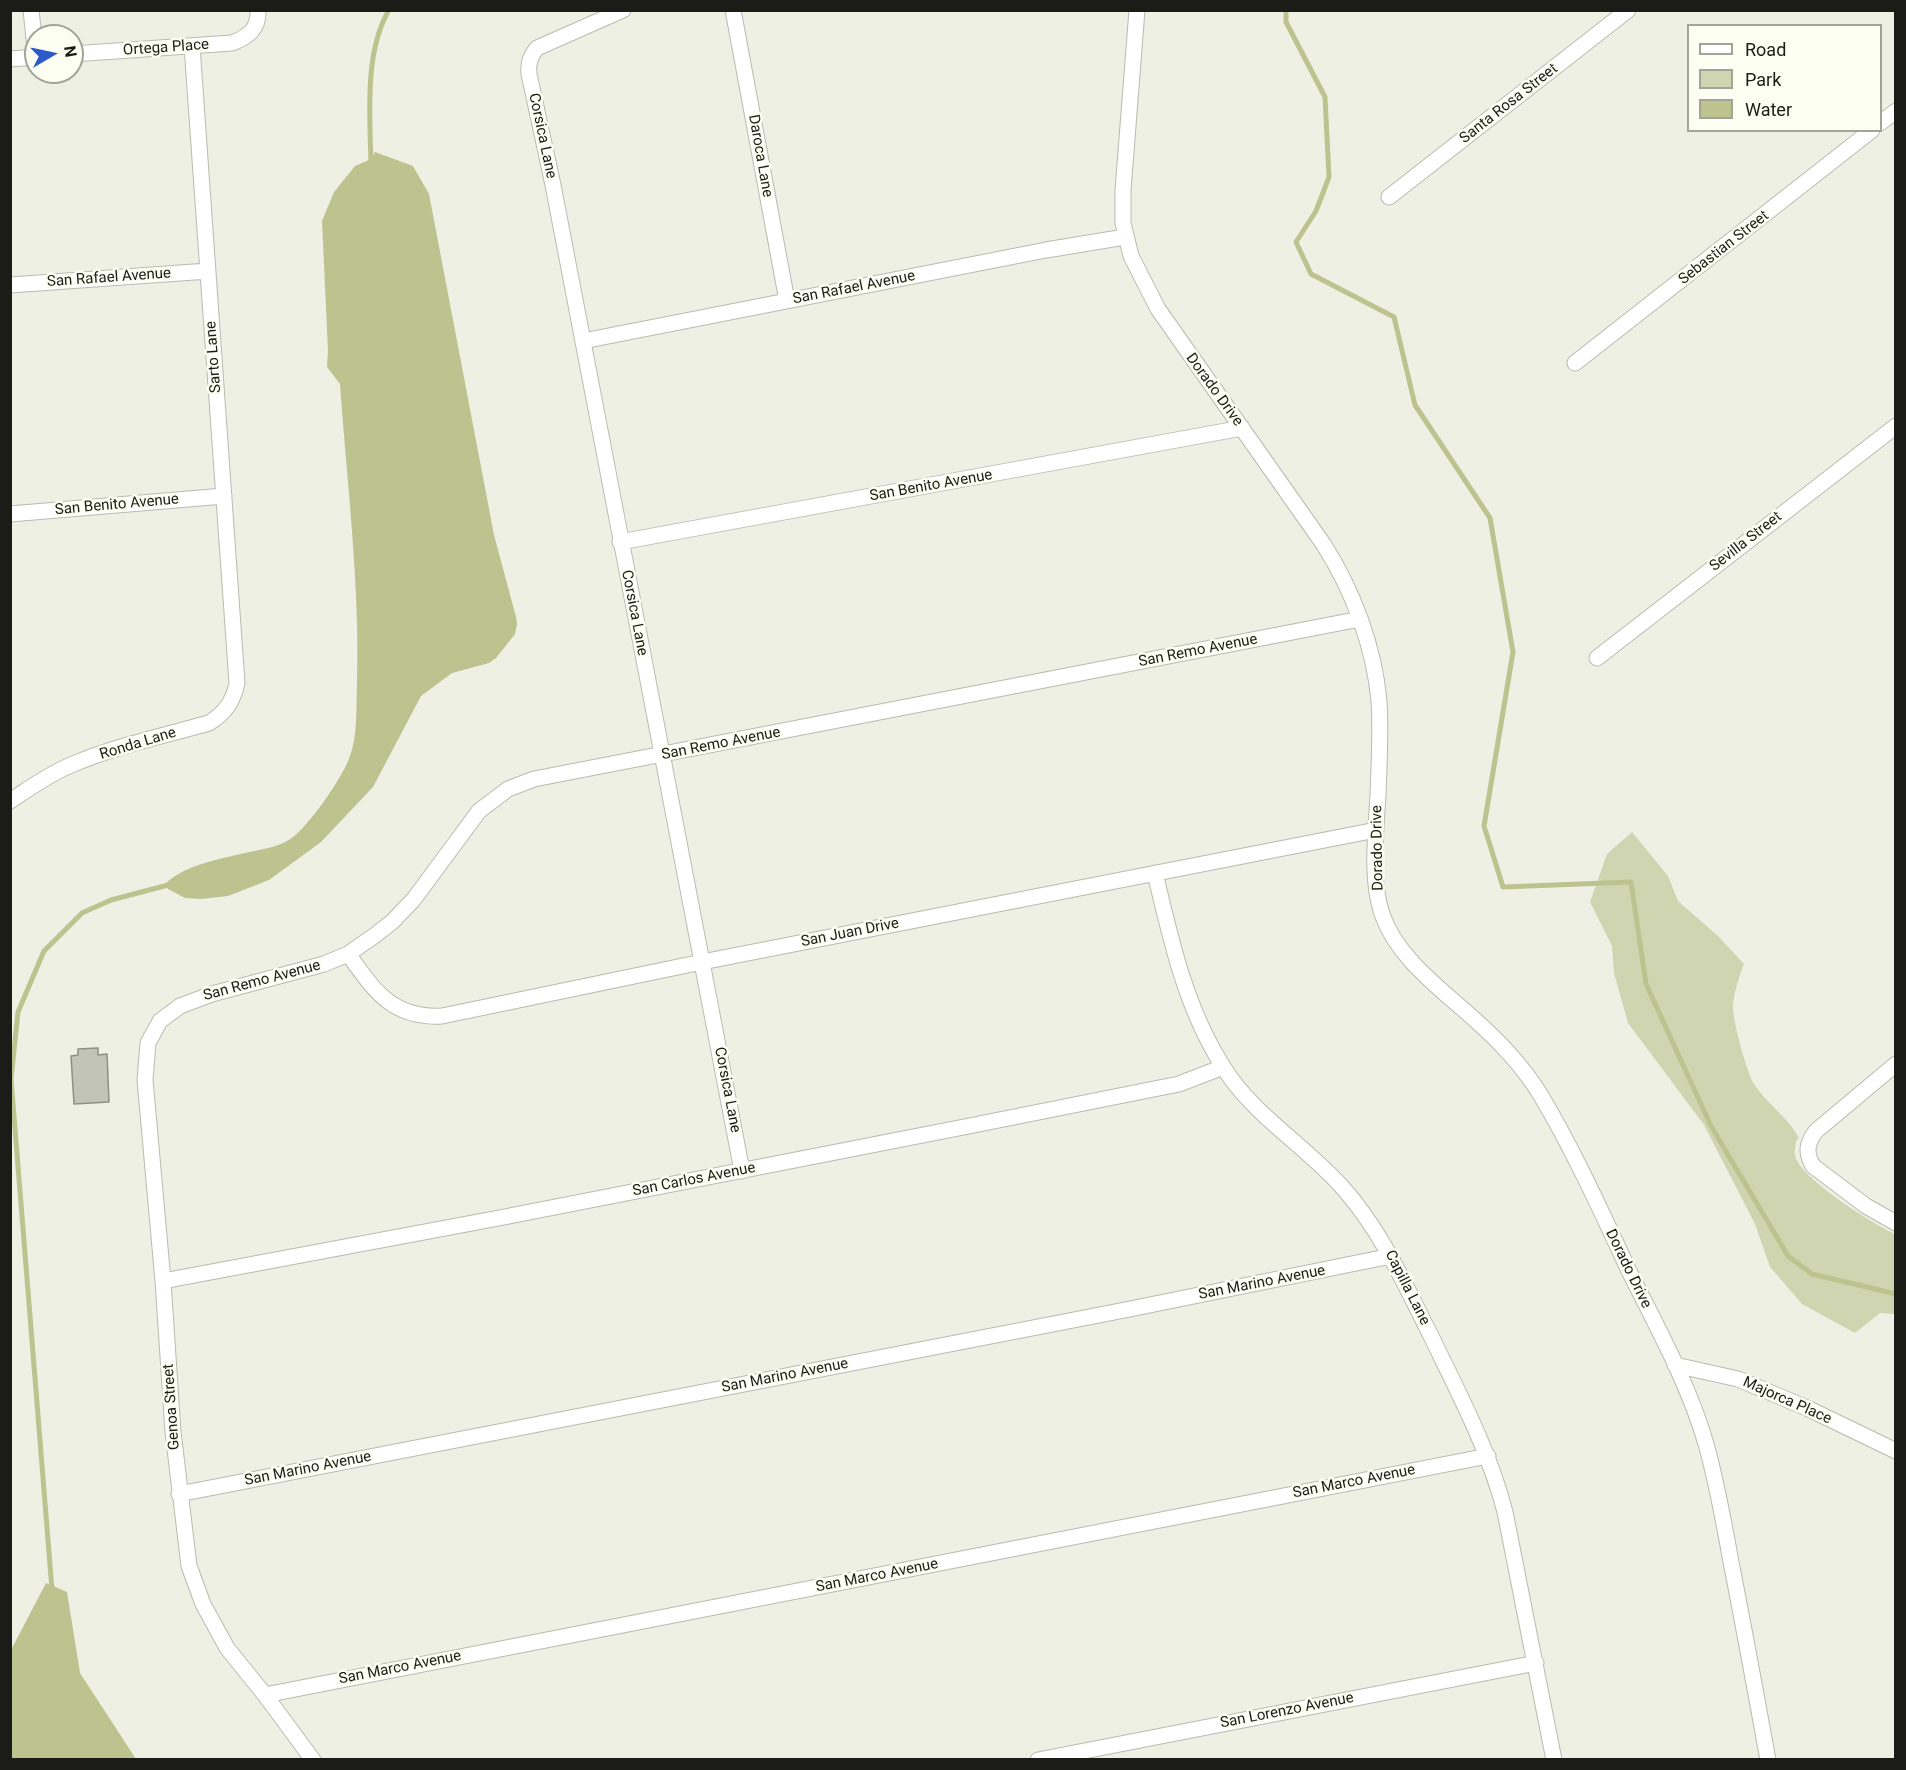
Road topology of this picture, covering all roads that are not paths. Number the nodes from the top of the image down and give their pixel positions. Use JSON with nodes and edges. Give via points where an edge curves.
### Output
{"nodes":[{"id":1,"x":258,"y":10,"type":"edge"},
{"id":2,"x":623,"y":10,"type":"edge"},
{"id":3,"x":733,"y":10,"type":"edge"},
{"id":4,"x":1137,"y":10,"type":"edge"},
{"id":5,"x":1628,"y":10,"type":"edge"},
{"id":6,"x":192,"y":46,"type":"junction"},
{"id":7,"x":84,"y":53,"type":"edge"},
{"id":8,"x":1896,"y":111,"type":"edge"},
{"id":9,"x":1882,"y":122,"type":"edge"},
{"id":10,"x":1869,"y":132,"type":"edge"},
{"id":11,"x":1389,"y":197,"type":"dead end"},
{"id":12,"x":1125,"y":237,"type":"junction"},
{"id":13,"x":208,"y":271,"type":"junction"},
{"id":14,"x":10,"y":285,"type":"edge"},
{"id":15,"x":787,"y":301,"type":"junction"},
{"id":16,"x":583,"y":341,"type":"junction"},
{"id":17,"x":1575,"y":363,"type":"dead end"},
{"id":18,"x":1896,"y":426,"type":"edge"},
{"id":19,"x":1242,"y":428,"type":"junction"},
{"id":20,"x":224,"y":496,"type":"junction"},
{"id":21,"x":10,"y":514,"type":"edge"},
{"id":22,"x":620,"y":542,"type":"junction"},
{"id":23,"x":1360,"y":619,"type":"junction"},
{"id":24,"x":1597,"y":658,"type":"dead end"},
{"id":25,"x":236,"y":669,"type":"joint"},
{"id":26,"x":661,"y":755,"type":"junction"},
{"id":27,"x":10,"y":801,"type":"edge"},
{"id":28,"x":1376,"y":830,"type":"junction"},
{"id":29,"x":1155,"y":873,"type":"junction"},
{"id":30,"x":348,"y":954,"type":"junction"},
{"id":31,"x":702,"y":962,"type":"junction"},
{"id":32,"x":160,"y":1021,"type":"joint"},
{"id":33,"x":1896,"y":1064,"type":"edge"},
{"id":34,"x":1222,"y":1067,"type":"junction"},
{"id":35,"x":742,"y":1171,"type":"junction"},
{"id":36,"x":1896,"y":1223,"type":"edge"},
{"id":37,"x":1391,"y":1257,"type":"junction"},
{"id":38,"x":163,"y":1281,"type":"junction"},
{"id":39,"x":1675,"y":1365,"type":"junction"},
{"id":40,"x":1896,"y":1450,"type":"edge"},
{"id":41,"x":1488,"y":1456,"type":"junction"},
{"id":42,"x":179,"y":1494,"type":"junction"},
{"id":43,"x":1536,"y":1663,"type":"junction"},
{"id":44,"x":265,"y":1695,"type":"junction"},
{"id":45,"x":313,"y":1760,"type":"edge"},
{"id":46,"x":1038,"y":1760,"type":"edge"},
{"id":47,"x":1554,"y":1760,"type":"edge"},
{"id":48,"x":1768,"y":1760,"type":"edge"}],
"edges":[{"from":1,"to":6,"type":"street","name":"Ortega Place","via":[[257,23],[250,34],[232,43]]},
{"from":2,"to":16,"type":"street","name":"Corsica Lane","via":[[537,48],[528,65]]},
{"from":3,"to":15,"type":"street","name":"Daroca Lane"},
{"from":4,"to":12,"type":"street","name":"Dorado Drive","via":[[1122,190]]},
{"from":5,"to":11,"type":"street","name":"Santa Rosa Street"},
{"from":6,"to":7,"type":"street","name":"Ortega Place"},
{"from":6,"to":13,"type":"street","name":"Sarto Lane"},
{"from":8,"to":9,"type":"street"},
{"from":10,"to":17,"type":"street","name":"Sebastian Street"},
{"from":12,"to":15,"type":"street","name":"San Rafael Avenue"},
{"from":12,"to":19,"type":"street","name":"Dorado Drive","via":[[1158,309]]},
{"from":13,"to":14,"type":"street","name":"San Rafael Avenue"},
{"from":13,"to":20,"type":"street","name":"Sarto Lane"},
{"from":15,"to":16,"type":"street","name":"San Rafael Avenue"},
{"from":16,"to":22,"type":"street","name":"Corsica Lane"},
{"from":18,"to":24,"type":"street","name":"Sevilla Street"},
{"from":19,"to":22,"type":"street","name":"San Benito Avenue"},
{"from":19,"to":23,"type":"street","name":"Dorado Drive","via":[[1336,564]]},
{"from":20,"to":21,"type":"street","name":"San Benito Avenue"},
{"from":20,"to":25,"type":"street","name":"Sarto Lane"},
{"from":22,"to":26,"type":"street","name":"Corsica Lane"},
{"from":23,"to":26,"type":"street","name":"San Remo Avenue"},
{"from":23,"to":28,"type":"street","name":"Dorado Drive","via":[[1379,702]]},
{"from":25,"to":27,"type":"street","name":"Ronda Lane","via":[[235,695],[223,714],[209,723],[70,765]]},
{"from":26,"to":30,"type":"street","name":"San Remo Avenue","via":[[534,779],[496,796],[478,811],[404,910]]},
{"from":26,"to":31,"type":"street","name":"Corsica Lane"},
{"from":28,"to":29,"type":"street","name":"San Juan Drive"},
{"from":28,"to":39,"type":"street","name":"Dorado Drive","via":[[1378,894],[1391,933],[1414,963],[1498,1041],[1533,1084],[1562,1134]]},
{"from":29,"to":31,"type":"street","name":"San Juan Drive"},
{"from":29,"to":34,"type":"street","name":"Capilla Lane","via":[[1184,985]]},
{"from":30,"to":31,"type":"street","name":"San Juan Drive","via":[[386,1000],[406,1012],[426,1017]]},
{"from":30,"to":32,"type":"street","name":"San Remo Avenue","via":[[305,970],[201,997]]},
{"from":31,"to":35,"type":"street","name":"Corsica Lane"},
{"from":32,"to":38,"type":"street","name":"Genoa Street","via":[[148,1043],[145,1080]]},
{"from":33,"to":36,"type":"street","via":[[1816,1131],[1807,1149],[1813,1166]]},
{"from":34,"to":35,"type":"street","name":"San Carlos Avenue","via":[[1179,1084]]},
{"from":34,"to":37,"type":"street","name":"Capilla Lane","via":[[1247,1098],[1342,1187],[1373,1226]]},
{"from":35,"to":38,"type":"street","name":"San Carlos Avenue"},
{"from":37,"to":41,"type":"street","name":"Capilla Lane"},
{"from":37,"to":42,"type":"street","name":"San Marino Avenue"},
{"from":38,"to":42,"type":"street","name":"Genoa Street"},
{"from":39,"to":40,"type":"street","name":"Majorca Place","via":[[1738,1379]]},
{"from":39,"to":48,"type":"street","name":"Dorado Drive","via":[[1697,1415],[1715,1476]]},
{"from":41,"to":43,"type":"street","name":"Capilla Lane","via":[[1505,1512]]},
{"from":41,"to":44,"type":"street","name":"San Marco Avenue"},
{"from":42,"to":44,"type":"street","name":"Genoa Street","via":[[189,1566],[203,1604],[227,1648]]},
{"from":43,"to":46,"type":"street","name":"San Lorenzo Avenue"},
{"from":43,"to":47,"type":"street","name":"Capilla Lane"},
{"from":44,"to":45,"type":"street","name":"Genoa Street"}]}
